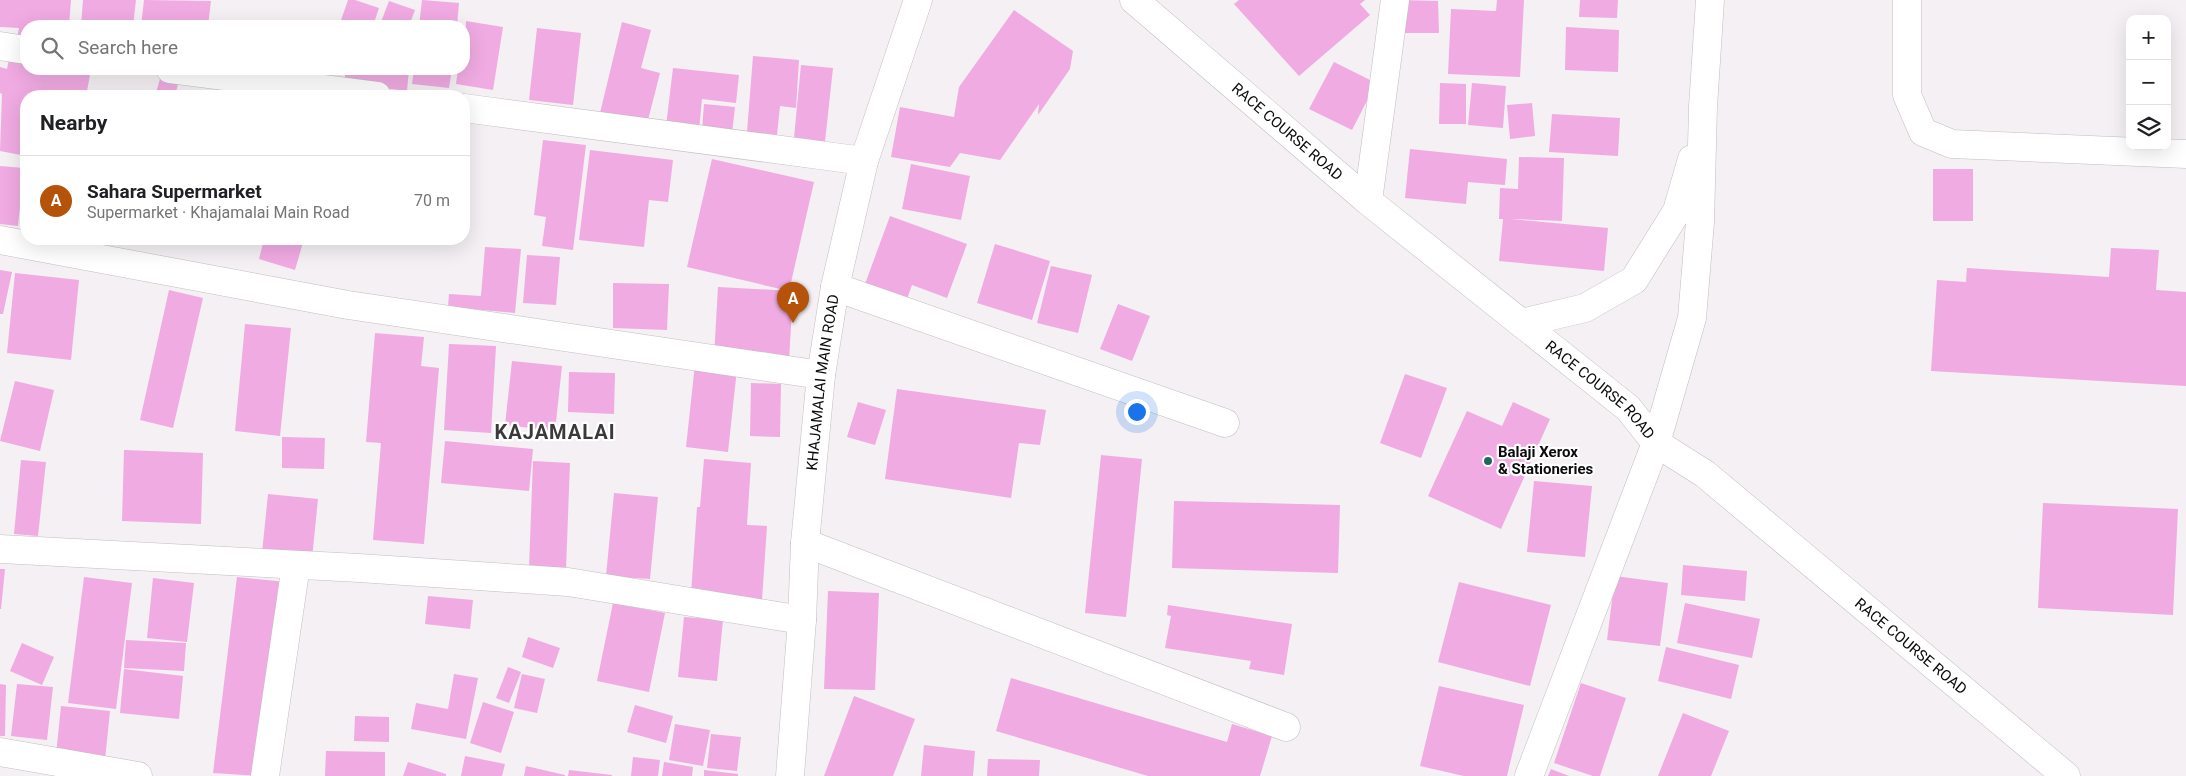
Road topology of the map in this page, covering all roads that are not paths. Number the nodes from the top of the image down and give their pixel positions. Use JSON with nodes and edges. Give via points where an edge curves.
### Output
{"nodes":[{"id":1,"x":918,"y":0,"type":"edge"},
{"id":2,"x":1134,"y":0,"type":"edge"},
{"id":3,"x":1395,"y":0,"type":"edge"},
{"id":4,"x":1710,"y":0,"type":"edge"},
{"id":5,"x":1907,"y":0,"type":"edge"},
{"id":6,"x":0,"y":46,"type":"edge"},
{"id":7,"x":20,"y":49,"type":"edge"},
{"id":8,"x":216,"y":75,"type":"edge"},
{"id":9,"x":331,"y":90,"type":"edge"},
{"id":10,"x":470,"y":109,"type":"edge"},
{"id":11,"x":1703,"y":121,"type":"junction"},
{"id":12,"x":2186,"y":154,"type":"edge"},
{"id":13,"x":864,"y":161,"type":"junction"},
{"id":14,"x":1368,"y":201,"type":"junction"},
{"id":15,"x":0,"y":240,"type":"edge"},
{"id":16,"x":20,"y":244,"type":"edge"},
{"id":17,"x":27,"y":245,"type":"edge"},
{"id":18,"x":835,"y":287,"type":"junction"},
{"id":19,"x":1521,"y":323,"type":"junction"},
{"id":20,"x":821,"y":375,"type":"junction"},
{"id":21,"x":1226,"y":422,"type":"dead end"},
{"id":22,"x":1656,"y":443,"type":"junction"},
{"id":23,"x":805,"y":544,"type":"junction"},
{"id":24,"x":0,"y":549,"type":"edge"},
{"id":25,"x":296,"y":565,"type":"junction"},
{"id":26,"x":802,"y":620,"type":"junction"},
{"id":27,"x":1286,"y":727,"type":"dead end"},
{"id":28,"x":0,"y":752,"type":"edge"},
{"id":29,"x":138,"y":776,"type":"edge"},
{"id":30,"x":265,"y":776,"type":"edge"},
{"id":31,"x":790,"y":776,"type":"edge"},
{"id":32,"x":1529,"y":776,"type":"edge"},
{"id":33,"x":2066,"y":776,"type":"edge"}],
"edges":[{"from":1,"to":13,"type":"street","name":"KHAJAMALAI MAIN ROAD"},
{"from":2,"to":14,"type":"street","name":"RACE COURSE ROAD"},
{"from":3,"to":14,"type":"street"},
{"from":4,"to":11,"type":"street"},
{"from":5,"to":12,"type":"street","via":[[1907,95],[1923,132],[1952,144]]},
{"from":6,"to":7,"type":"street"},
{"from":8,"to":9,"type":"street"},
{"from":10,"to":13,"type":"street"},
{"from":11,"to":19,"type":"street","via":[[1677,211],[1634,280],[1584,308]]},
{"from":11,"to":22,"type":"street","via":[[1700,222],[1692,318]]},
{"from":13,"to":18,"type":"street","name":"KHAJAMALAI MAIN ROAD"},
{"from":14,"to":19,"type":"street","name":"RACE COURSE ROAD"},
{"from":15,"to":16,"type":"street"},
{"from":17,"to":20,"type":"street","via":[[348,305]]},
{"from":18,"to":20,"type":"street","name":"KHAJAMALAI MAIN ROAD"},
{"from":18,"to":21,"type":"street"},
{"from":19,"to":22,"type":"street","name":"RACE COURSE ROAD","via":[[1628,408]]},
{"from":20,"to":23,"type":"street","name":"KHAJAMALAI MAIN ROAD"},
{"from":22,"to":32,"type":"street"},
{"from":22,"to":33,"type":"street","name":"RACE COURSE ROAD","via":[[1705,474]]},
{"from":23,"to":26,"type":"street","name":"KHAJAMALAI MAIN ROAD"},
{"from":23,"to":27,"type":"street"},
{"from":24,"to":25,"type":"street"},
{"from":25,"to":26,"type":"street","via":[[568,582]]},
{"from":25,"to":30,"type":"street"},
{"from":26,"to":31,"type":"street","name":"KHAJAMALAI MAIN ROAD"},
{"from":28,"to":29,"type":"street"}]}
